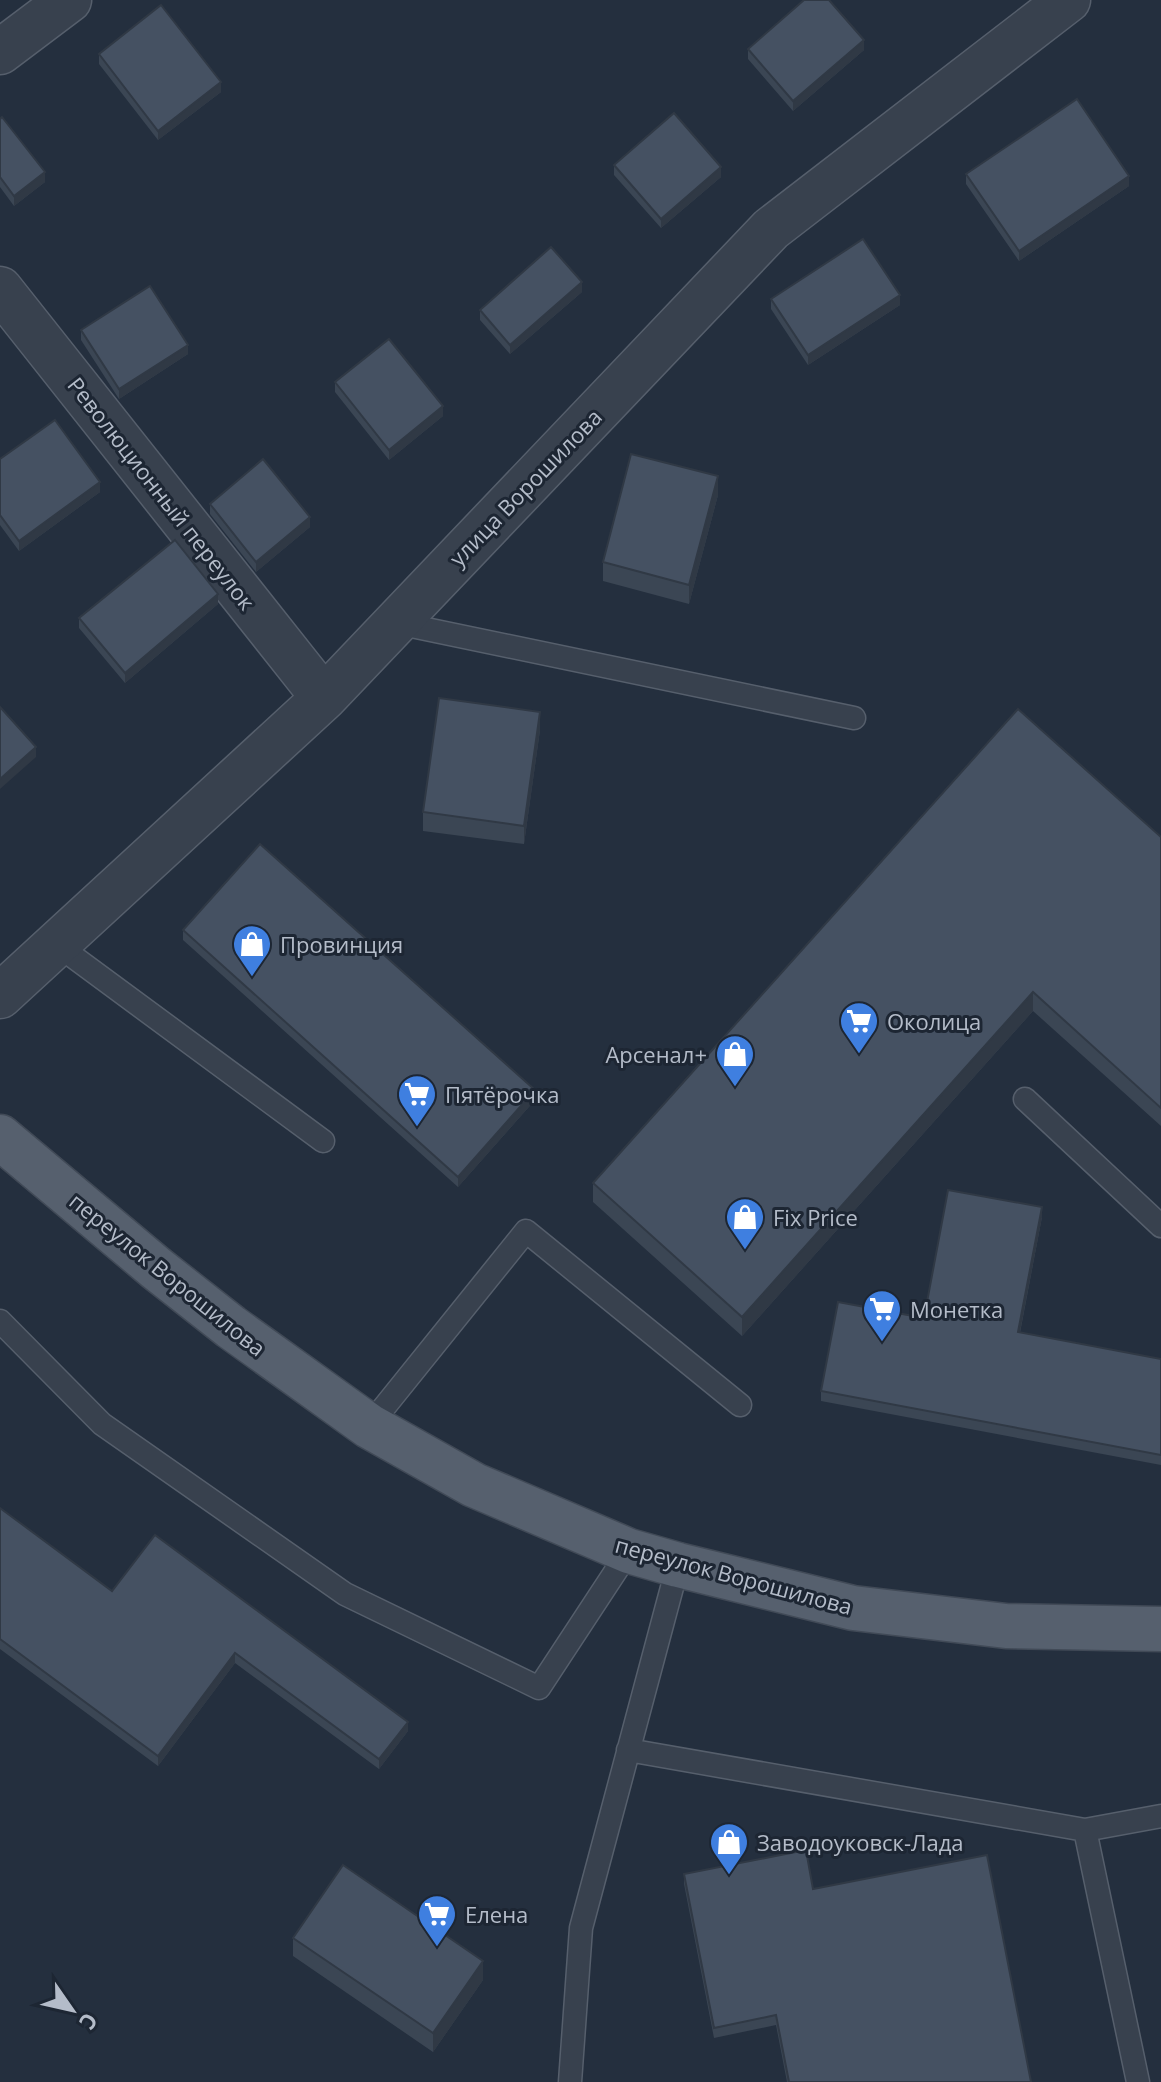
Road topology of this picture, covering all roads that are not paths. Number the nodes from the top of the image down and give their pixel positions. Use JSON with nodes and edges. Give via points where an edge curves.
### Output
{"nodes":[{"id":1,"x":69,"y":0,"type":"edge"},
{"id":2,"x":1068,"y":0,"type":"edge"},
{"id":3,"x":0,"y":52,"type":"edge"},
{"id":4,"x":0,"y":289,"type":"edge"},
{"id":5,"x":397,"y":623,"type":"junction"},
{"id":6,"x":324,"y":698,"type":"junction"},
{"id":7,"x":854,"y":718,"type":"dead end"},
{"id":8,"x":56,"y":944,"type":"junction"},
{"id":9,"x":0,"y":996,"type":"edge"},
{"id":10,"x":1025,"y":1099,"type":"dead end"},
{"id":11,"x":0,"y":1137,"type":"edge"},
{"id":12,"x":323,"y":1141,"type":"dead end"},
{"id":13,"x":1161,"y":1226,"type":"edge"},
{"id":14,"x":0,"y":1321,"type":"edge"},
{"id":15,"x":740,"y":1405,"type":"dead end"},
{"id":16,"x":369,"y":1426,"type":"junction"},
{"id":17,"x":629,"y":1551,"type":"junction"},
{"id":18,"x":678,"y":1565,"type":"junction"},
{"id":19,"x":1161,"y":1629,"type":"edge"},
{"id":20,"x":628,"y":1750,"type":"junction"},
{"id":21,"x":1161,"y":1816,"type":"edge"},
{"id":22,"x":1085,"y":1830,"type":"junction"},
{"id":23,"x":570,"y":2082,"type":"edge"},
{"id":24,"x":1138,"y":2082,"type":"edge"}],
"edges":[{"from":1,"to":3,"type":"street"},
{"from":2,"to":5,"type":"street","name":"улица Ворошилова","via":[[771,229]]},
{"from":4,"to":6,"type":"street","name":"Революционный переулок"},
{"from":5,"to":6,"type":"street","name":"улица Ворошилова"},
{"from":5,"to":7,"type":"lane"},
{"from":6,"to":8,"type":"street","name":"улица Ворошилова"},
{"from":8,"to":9,"type":"street","name":"улица Ворошилова"},
{"from":8,"to":12,"type":"lane"},
{"from":10,"to":13,"type":"lane"},
{"from":11,"to":16,"type":"main road","name":"переулок Ворошилова","via":[[231,1327]]},
{"from":14,"to":17,"type":"lane","via":[[102,1424],[345,1594],[539,1688]]},
{"from":15,"to":16,"type":"lane","via":[[526,1231]]},
{"from":16,"to":17,"type":"main road","name":"переулок Ворошилова","via":[[474,1485]]},
{"from":17,"to":18,"type":"main road","name":"переулок Ворошилова"},
{"from":18,"to":19,"type":"main road","name":"переулок Ворошилова","via":[[853,1608],[1006,1626]]},
{"from":18,"to":20,"type":"lane"},
{"from":20,"to":22,"type":"lane"},
{"from":20,"to":23,"type":"lane","via":[[581,1928]]},
{"from":21,"to":22,"type":"lane"},
{"from":22,"to":24,"type":"lane"}]}
